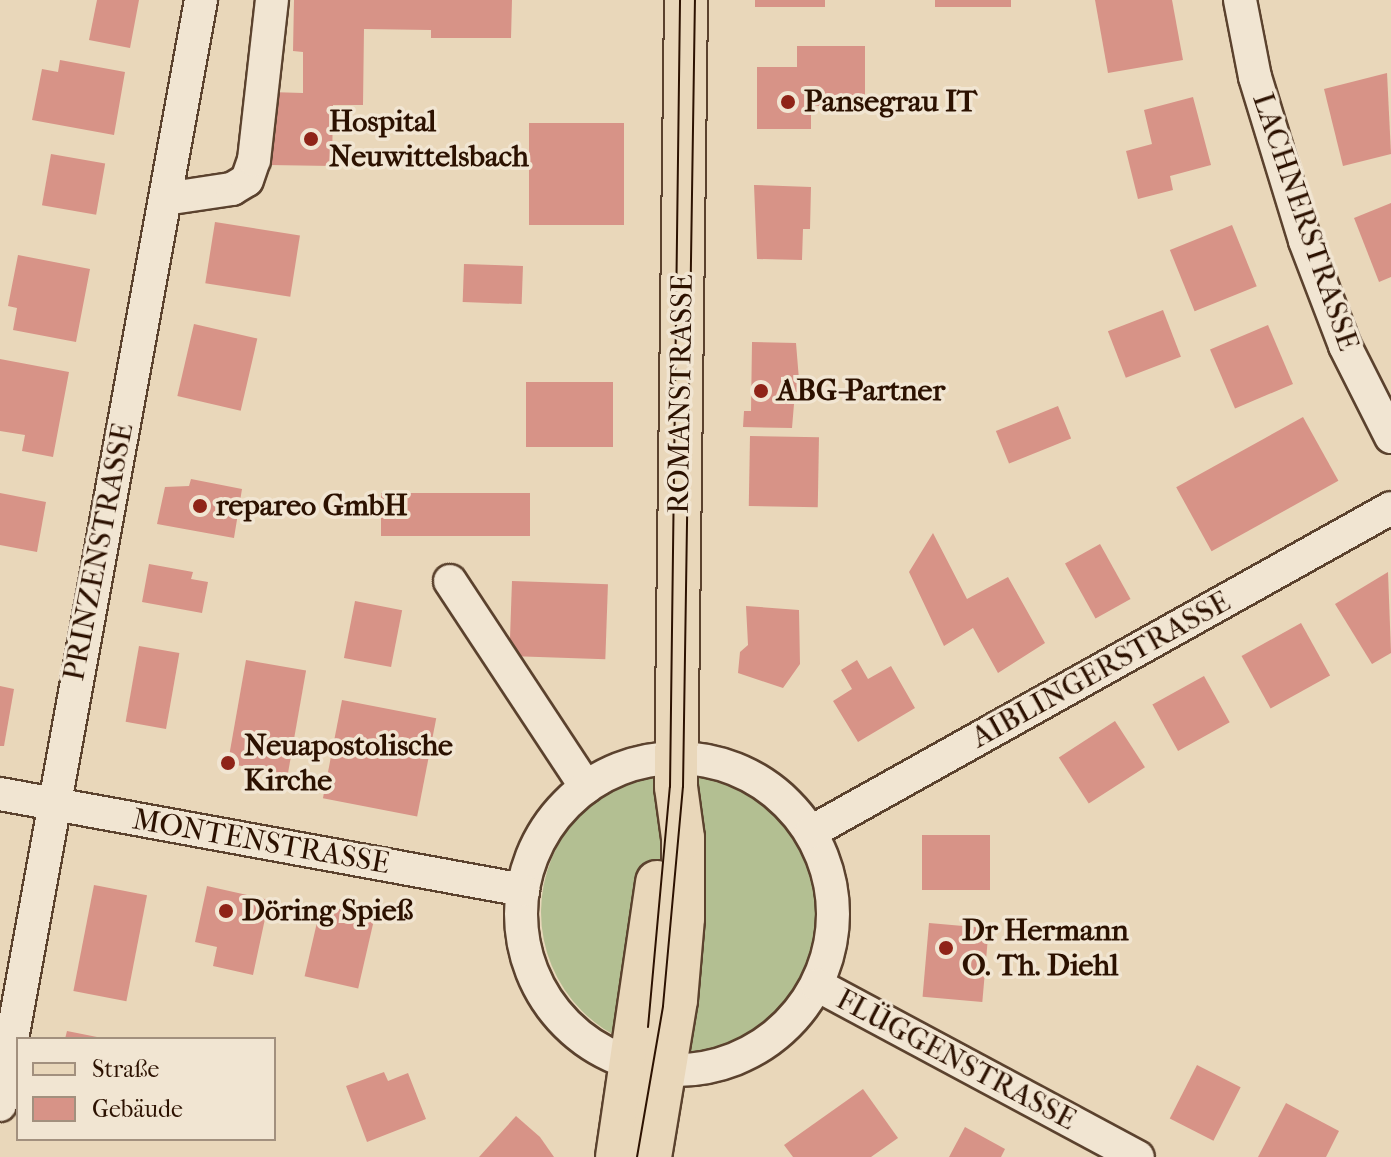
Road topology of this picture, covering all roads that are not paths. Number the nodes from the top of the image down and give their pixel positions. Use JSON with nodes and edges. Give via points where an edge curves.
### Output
{"nodes":[{"id":1,"x":201,"y":0,"type":"edge"},
{"id":2,"x":272,"y":0,"type":"edge"},
{"id":3,"x":686,"y":0,"type":"edge"},
{"id":4,"x":1240,"y":0,"type":"edge"},
{"id":5,"x":165,"y":199,"type":"junction"},
{"id":6,"x":1391,"y":437,"type":"edge"},
{"id":7,"x":1391,"y":508,"type":"edge"},
{"id":8,"x":450,"y":581,"type":"dead end"},
{"id":9,"x":676,"y":772,"type":"junction"},
{"id":10,"x":586,"y":787,"type":"junction"},
{"id":11,"x":0,"y":794,"type":"edge"},
{"id":12,"x":52,"y":804,"type":"junction"},
{"id":13,"x":811,"y":832,"type":"junction"},
{"id":14,"x":523,"y":890,"type":"junction"},
{"id":15,"x":817,"y":985,"type":"junction"},
{"id":16,"x":649,"y":1067,"type":"junction"},
{"id":17,"x":0,"y":1105,"type":"edge"},
{"id":18,"x":617,"y":1157,"type":"edge"},
{"id":19,"x":650,"y":1157,"type":"edge"},
{"id":20,"x":1138,"y":1157,"type":"edge"}],
"edges":[{"from":1,"to":5,"type":"street","name":"PRINZENSTRASSE"},
{"from":2,"to":5,"type":"street","via":[[254,160],[247,180],[232,189]]},
{"from":3,"to":9,"type":"main road","name":"ROMANSTRASSE"},
{"from":4,"to":6,"type":"street","name":"LACHNERSTRASSE","via":[[1255,77],[1305,241],[1345,346]]},
{"from":5,"to":12,"type":"street","name":"PRINZENSTRASSE"},
{"from":7,"to":13,"type":"street","name":"AIBLINGERSTRASSE"},
{"from":8,"to":10,"type":"street"},
{"from":9,"to":10,"type":"street","via":[[624,766]]},
{"from":9,"to":13,"type":"street","via":[[745,772],[783,798]]},
{"from":9,"to":16,"type":"main road","name":"ROMANSTRASSE","via":[[661,842]]},
{"from":10,"to":14,"type":"street","via":[[541,837]]},
{"from":11,"to":12,"type":"street","name":"MONTENSTRASSE"},
{"from":12,"to":14,"type":"street","name":"MONTENSTRASSE"},
{"from":12,"to":17,"type":"street","name":"PRINZENSTRASSE"},
{"from":13,"to":15,"type":"street","via":[[827,869],[834,908],[830,948]]},
{"from":14,"to":16,"type":"street","via":[[524,947],[547,1001],[587,1042]]},
{"from":15,"to":16,"type":"street","via":[[801,1010],[758,1048],[705,1068]]},
{"from":15,"to":20,"type":"street","name":"FLÜGGENSTRASSE"},
{"from":16,"to":18,"type":"main road","name":"ROMANSTRASSE"},
{"from":16,"to":19,"type":"main road","name":"ROMANSTRASSE"}]}
